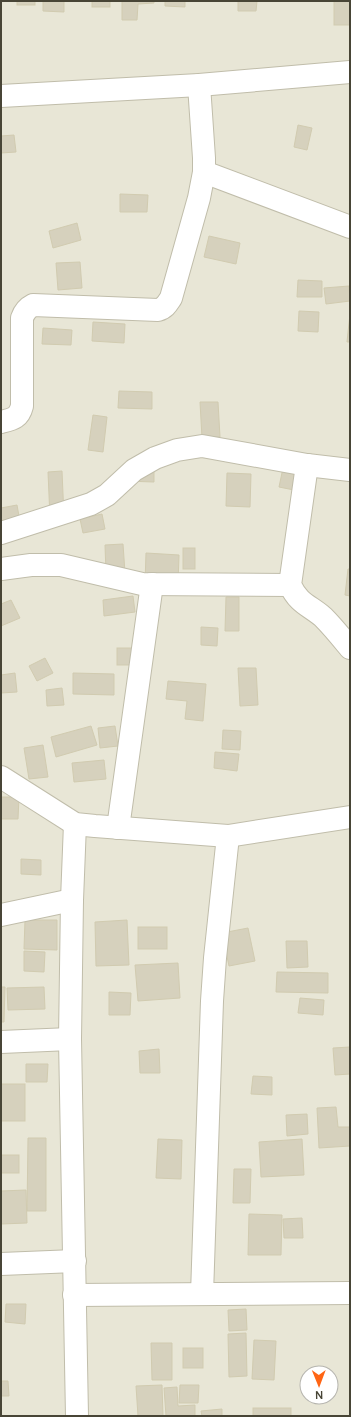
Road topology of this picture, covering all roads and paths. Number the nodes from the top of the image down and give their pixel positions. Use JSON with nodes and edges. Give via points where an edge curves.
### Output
{"nodes":[{"id":1,"x":350,"y":72,"type":"edge"},
{"id":2,"x":199,"y":85,"type":"junction"},
{"id":3,"x":1,"y":96,"type":"edge"},
{"id":4,"x":204,"y":172,"type":"junction"},
{"id":5,"x":350,"y":227,"type":"edge"},
{"id":6,"x":1,"y":422,"type":"edge"},
{"id":7,"x":306,"y":465,"type":"junction"},
{"id":8,"x":350,"y":470,"type":"edge"},
{"id":9,"x":1,"y":533,"type":"edge"},
{"id":10,"x":1,"y":569,"type":"edge"},
{"id":11,"x":152,"y":584,"type":"junction"},
{"id":12,"x":290,"y":585,"type":"junction"},
{"id":13,"x":350,"y":648,"type":"edge"},
{"id":14,"x":1,"y":777,"type":"edge"},
{"id":15,"x":350,"y":817,"type":"edge"},
{"id":16,"x":75,"y":824,"type":"junction"},
{"id":17,"x":118,"y":828,"type":"junction"},
{"id":18,"x":228,"y":836,"type":"junction"},
{"id":19,"x":72,"y":900,"type":"junction"},
{"id":20,"x":1,"y":915,"type":"edge"},
{"id":21,"x":70,"y":1039,"type":"junction"},
{"id":22,"x":1,"y":1042,"type":"edge"},
{"id":23,"x":75,"y":1261,"type":"junction"},
{"id":24,"x":1,"y":1264,"type":"edge"},
{"id":25,"x":350,"y":1293,"type":"edge"},
{"id":26,"x":202,"y":1294,"type":"junction"},
{"id":27,"x":74,"y":1296,"type":"junction"},
{"id":28,"x":77,"y":1416,"type":"edge"}],
"edges":[{"from":1,"to":2,"type":"street"},
{"from":2,"to":3,"type":"street"},
{"from":2,"to":4,"type":"street"},
{"from":4,"to":5,"type":"street"},
{"from":4,"to":6,"type":"street","via":[[199,198],[167,305],[158,310],[33,305],[22,318],[22,406],[17,416]]},
{"from":7,"to":8,"type":"street"},
{"from":7,"to":9,"type":"street","via":[[202,446],[176,450],[134,470],[107,495],[91,504]]},
{"from":7,"to":12,"type":"street"},
{"from":10,"to":11,"type":"street","via":[[61,565],[142,584]]},
{"from":11,"to":12,"type":"street"},
{"from":11,"to":17,"type":"street"},
{"from":12,"to":13,"type":"street","via":[[301,602],[322,616]]},
{"from":14,"to":16,"type":"street"},
{"from":15,"to":18,"type":"street"},
{"from":16,"to":17,"type":"street"},
{"from":16,"to":19,"type":"street"},
{"from":17,"to":18,"type":"street"},
{"from":18,"to":26,"type":"street","via":[[212,994]]},
{"from":19,"to":20,"type":"street"},
{"from":19,"to":21,"type":"street"},
{"from":21,"to":22,"type":"street"},
{"from":21,"to":23,"type":"street"},
{"from":23,"to":24,"type":"street"},
{"from":23,"to":27,"type":"street"},
{"from":25,"to":26,"type":"street"},
{"from":26,"to":27,"type":"street"},
{"from":27,"to":28,"type":"street"}]}
